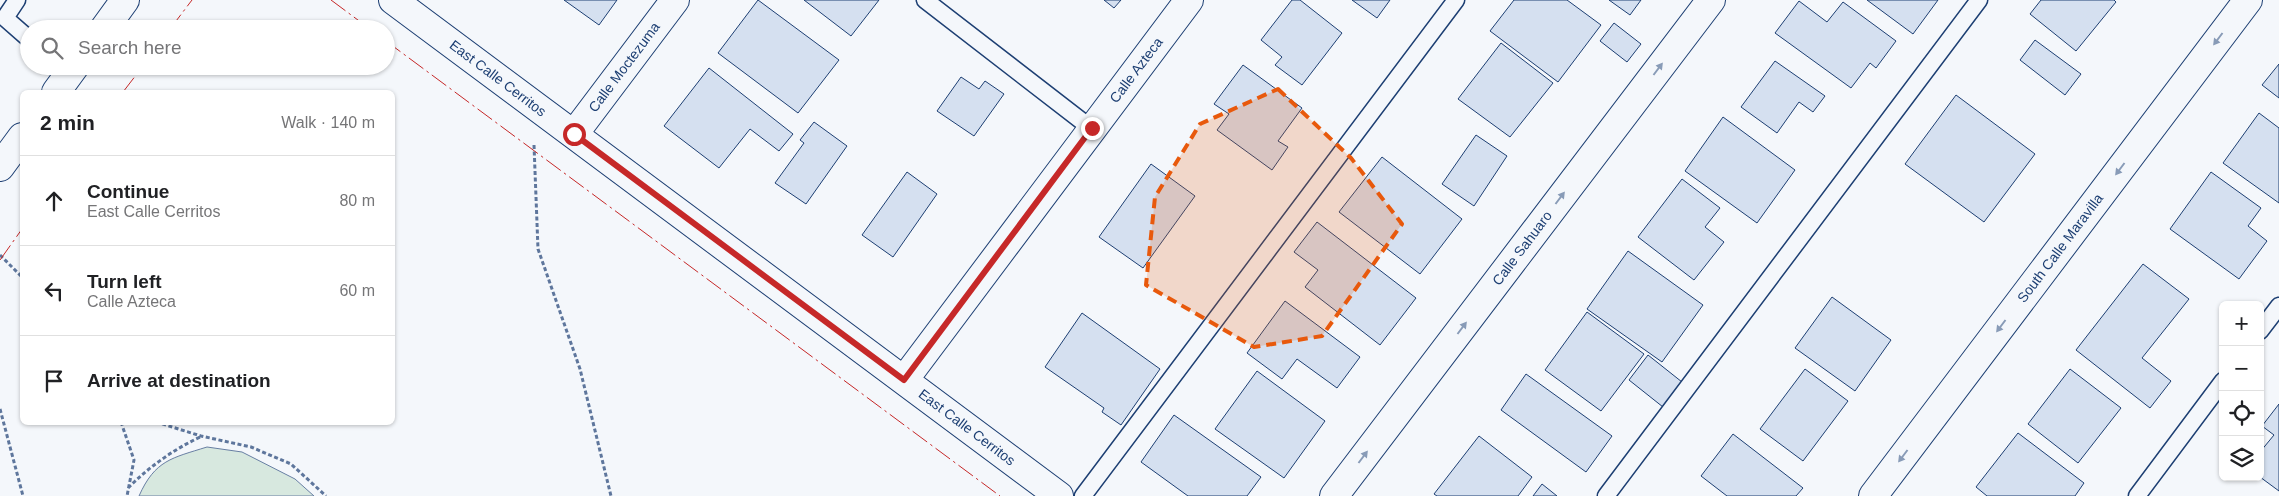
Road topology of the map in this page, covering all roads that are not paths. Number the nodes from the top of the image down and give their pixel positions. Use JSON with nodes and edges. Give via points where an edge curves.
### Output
{"nodes":[{"id":1,"x":17,"y":0,"type":"edge"},
{"id":2,"x":675,"y":0,"type":"edge"},
{"id":3,"x":1189,"y":0,"type":"edge"},
{"id":4,"x":1456,"y":0,"type":"edge"},
{"id":5,"x":1711,"y":0,"type":"edge"},
{"id":6,"x":1979,"y":0,"type":"edge"},
{"id":7,"x":2248,"y":0,"type":"edge"},
{"id":8,"x":123,"y":1,"type":"edge"},
{"id":9,"x":928,"y":1,"type":"edge"},
{"id":10,"x":402,"y":3,"type":"edge"},
{"id":11,"x":110,"y":20,"type":"edge"},
{"id":12,"x":3,"y":25,"type":"edge"},
{"id":13,"x":20,"y":34,"type":"edge"},
{"id":14,"x":1092,"y":128,"type":"junction"},
{"id":15,"x":574,"y":134,"type":"junction"},
{"id":16,"x":20,"y":140,"type":"edge"},
{"id":17,"x":1,"y":164,"type":"edge"},
{"id":18,"x":2279,"y":306,"type":"edge"},
{"id":19,"x":2264,"y":326,"type":"edge"},
{"id":20,"x":904,"y":380,"type":"junction"},
{"id":21,"x":2219,"y":386,"type":"edge"},
{"id":22,"x":1059,"y":496,"type":"edge"},
{"id":23,"x":1083,"y":496,"type":"edge"},
{"id":24,"x":1334,"y":496,"type":"edge"},
{"id":25,"x":1606,"y":496,"type":"edge"},
{"id":26,"x":1873,"y":496,"type":"edge"},
{"id":27,"x":2137,"y":496,"type":"edge"}],
"edges":[{"from":1,"to":12,"type":"lane"},
{"from":2,"to":15,"type":"street","name":"Calle Moctezuma"},
{"from":3,"to":14,"type":"street","name":"Calle Azteca"},
{"from":4,"to":23,"type":"lane"},
{"from":24,"to":5,"type":"street","name":"Calle Sahuaro","one_way":true},
{"from":6,"to":25,"type":"lane"},
{"from":7,"to":26,"type":"street","name":"South Calle Maravilla","one_way":true},
{"from":8,"to":11,"type":"street"},
{"from":9,"to":14,"type":"lane"},
{"from":10,"to":15,"type":"street","name":"East Calle Cerritos"},
{"from":12,"to":13,"type":"lane"},
{"from":14,"to":20,"type":"street","name":"Calle Azteca"},
{"from":15,"to":20,"type":"street","name":"East Calle Cerritos"},
{"from":16,"to":17,"type":"street"},
{"from":18,"to":19,"type":"lane"},
{"from":20,"to":22,"type":"street","name":"East Calle Cerritos"},
{"from":21,"to":27,"type":"lane"}]}
